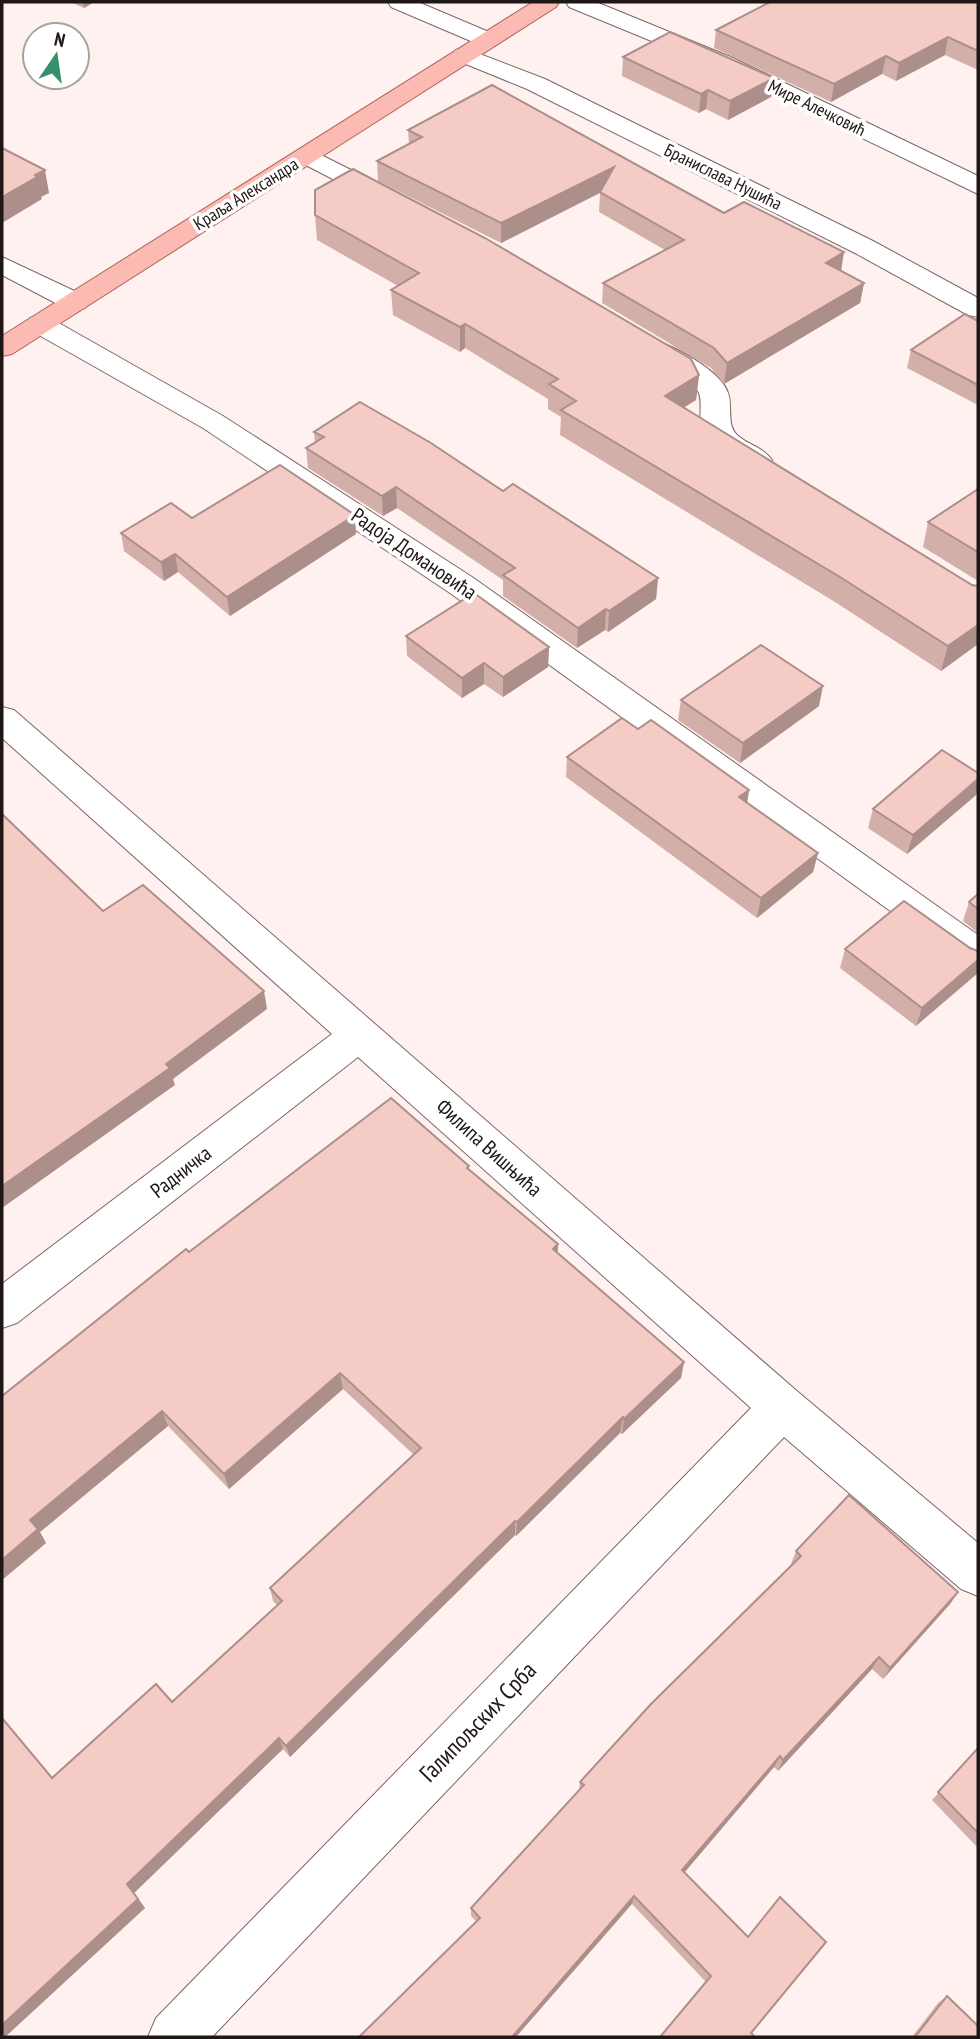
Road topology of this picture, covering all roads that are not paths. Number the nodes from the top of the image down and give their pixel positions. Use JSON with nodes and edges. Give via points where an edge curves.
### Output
{"nodes":[{"id":1,"x":399,"y":2,"type":"edge"},
{"id":2,"x":548,"y":2,"type":"edge"},
{"id":3,"x":577,"y":2,"type":"edge"},
{"id":4,"x":488,"y":40,"type":"junction"},
{"id":5,"x":464,"y":55,"type":"junction"},
{"id":6,"x":307,"y":156,"type":"junction"},
{"id":7,"x":978,"y":186,"type":"edge"},
{"id":8,"x":408,"y":209,"type":"edge"},
{"id":9,"x":2,"y":265,"type":"edge"},
{"id":10,"x":75,"y":302,"type":"junction"},
{"id":11,"x":978,"y":309,"type":"edge"},
{"id":12,"x":40,"y":324,"type":"junction"},
{"id":13,"x":631,"y":335,"type":"edge"},
{"id":14,"x":2,"y":348,"type":"edge"},
{"id":15,"x":781,"y":475,"type":"edge"},
{"id":16,"x":2,"y":719,"type":"edge"},
{"id":17,"x":978,"y":955,"type":"edge"},
{"id":18,"x":360,"y":1034,"type":"junction"},
{"id":19,"x":2,"y":1309,"type":"edge"},
{"id":20,"x":782,"y":1407,"type":"junction"},
{"id":21,"x":978,"y":1573,"type":"edge"},
{"id":22,"x":175,"y":2037,"type":"edge"}],
"edges":[{"from":1,"to":4,"type":"street"},
{"from":2,"to":4,"type":"main road","name":"Краља Александра"},
{"from":3,"to":7,"type":"street","name":"Мире Алечковић","via":[[725,63]]},
{"from":4,"to":5,"type":"main road","name":"Краља Александра"},
{"from":5,"to":6,"type":"main road","name":"Краља Александра"},
{"from":5,"to":11,"type":"street","name":"Бранислава Нушића","via":[[548,90],[864,247]]},
{"from":6,"to":8,"type":"street"},
{"from":6,"to":10,"type":"main road","name":"Краља Александра"},
{"from":9,"to":10,"type":"street"},
{"from":10,"to":12,"type":"main road","name":"Краља Александра"},
{"from":12,"to":14,"type":"main road","name":"Краља Александра"},
{"from":12,"to":17,"type":"street","name":"Радоја Домановића","via":[[213,422],[461,584]]},
{"from":13,"to":15,"type":"street","via":[[700,376],[714,392],[716,423],[723,439]]},
{"from":16,"to":18,"type":"street","name":"Филипа Вишњића"},
{"from":18,"to":19,"type":"street","name":"Радничка"},
{"from":18,"to":20,"type":"street","name":"Филипа Вишњића"},
{"from":20,"to":21,"type":"street","name":"Филипа Вишњића"},
{"from":20,"to":22,"type":"street","name":"Галипољских Срба"}]}
